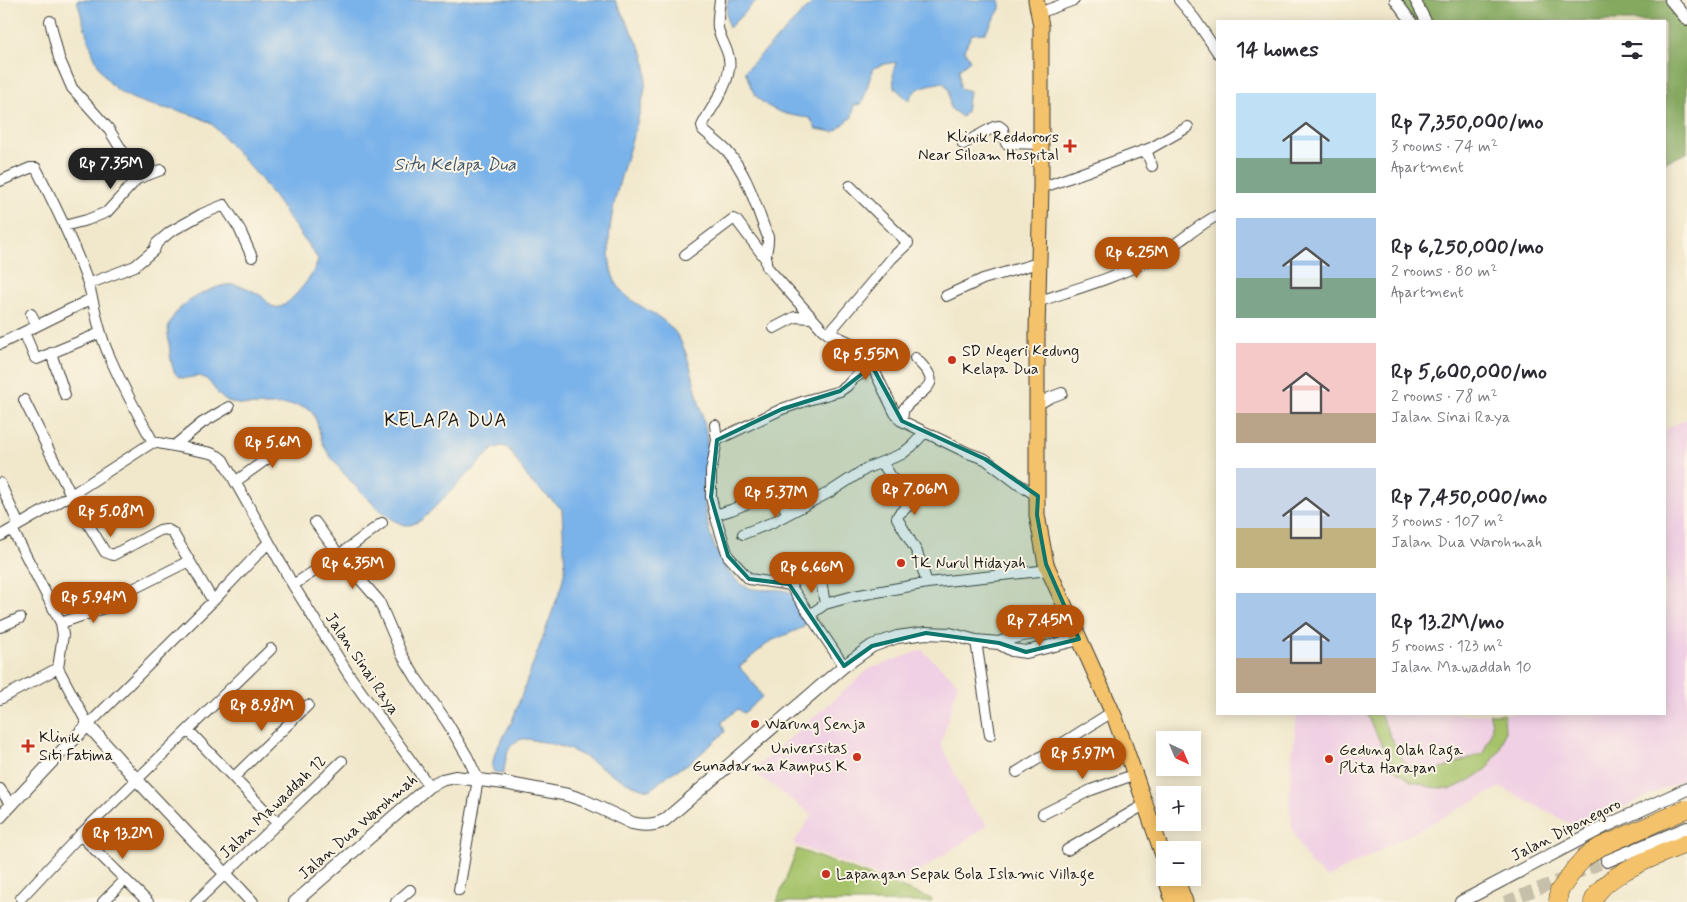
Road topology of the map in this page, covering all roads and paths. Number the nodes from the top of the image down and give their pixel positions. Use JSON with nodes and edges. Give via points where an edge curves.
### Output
{"nodes":[{"id":1,"x":720,"y":0,"type":"edge"},
{"id":2,"x":1074,"y":0,"type":"edge"},
{"id":3,"x":1178,"y":0,"type":"edge"},
{"id":4,"x":1395,"y":0,"type":"edge"},
{"id":5,"x":1414,"y":0,"type":"edge"},
{"id":6,"x":1671,"y":0,"type":"edge"},
{"id":7,"x":1037,"y":7,"type":"edge"},
{"id":8,"x":1687,"y":19,"type":"edge"},
{"id":9,"x":1410,"y":20,"type":"edge"},
{"id":10,"x":1425,"y":20,"type":"edge"},
{"id":11,"x":50,"y":21,"type":"dead end"},
{"id":12,"x":1216,"y":50,"type":"edge"},
{"id":13,"x":1188,"y":127,"type":"dead end"},
{"id":14,"x":963,"y":144,"type":"dead end"},
{"id":15,"x":1041,"y":144,"type":"junction"},
{"id":16,"x":1146,"y":150,"type":"junction"},
{"id":17,"x":1152,"y":166,"type":"dead end"},
{"id":18,"x":161,"y":170,"type":"dead end"},
{"id":19,"x":137,"y":179,"type":"junction"},
{"id":20,"x":0,"y":181,"type":"edge"},
{"id":21,"x":850,"y":186,"type":"dead end"},
{"id":22,"x":1041,"y":188,"type":"junction"},
{"id":23,"x":1216,"y":217,"type":"edge"},
{"id":24,"x":64,"y":226,"type":"junction"},
{"id":25,"x":684,"y":255,"type":"dead end"},
{"id":26,"x":252,"y":257,"type":"dead end"},
{"id":27,"x":765,"y":258,"type":"junction"},
{"id":28,"x":1038,"y":263,"type":"junction"},
{"id":29,"x":88,"y":284,"type":"junction"},
{"id":30,"x":946,"y":296,"type":"dead end"},
{"id":31,"x":91,"y":299,"type":"junction"},
{"id":32,"x":1037,"y":302,"type":"junction"},
{"id":33,"x":31,"y":314,"type":"dead end"},
{"id":34,"x":812,"y":318,"type":"junction"},
{"id":35,"x":37,"y":325,"type":"junction"},
{"id":36,"x":774,"y":328,"type":"dead end"},
{"id":37,"x":24,"y":332,"type":"junction"},
{"id":38,"x":100,"y":332,"type":"junction"},
{"id":39,"x":828,"y":334,"type":"junction"},
{"id":40,"x":0,"y":344,"type":"edge"},
{"id":41,"x":51,"y":353,"type":"junction"},
{"id":42,"x":915,"y":358,"type":"dead end"},
{"id":43,"x":872,"y":366,"type":"junction"},
{"id":44,"x":1062,"y":393,"type":"dead end"},
{"id":45,"x":65,"y":395,"type":"dead end"},
{"id":46,"x":24,"y":400,"type":"dead end"},
{"id":47,"x":1037,"y":405,"type":"junction"},
{"id":48,"x":229,"y":407,"type":"dead end"},
{"id":49,"x":902,"y":421,"type":"junction"},
{"id":50,"x":715,"y":425,"type":"dead end"},
{"id":51,"x":925,"y":432,"type":"junction"},
{"id":52,"x":297,"y":437,"type":"dead end"},
{"id":53,"x":717,"y":440,"type":"junction"},
{"id":54,"x":153,"y":442,"type":"junction"},
{"id":55,"x":174,"y":446,"type":"junction"},
{"id":56,"x":882,"y":462,"type":"junction"},
{"id":57,"x":235,"y":482,"type":"junction"},
{"id":58,"x":0,"y":483,"type":"edge"},
{"id":59,"x":71,"y":495,"type":"junction"},
{"id":60,"x":1038,"y":496,"type":"junction"},
{"id":61,"x":788,"y":514,"type":"junction"},
{"id":62,"x":715,"y":515,"type":"junction"},
{"id":63,"x":315,"y":522,"type":"dead end"},
{"id":64,"x":382,"y":523,"type":"dead end"},
{"id":65,"x":15,"y":527,"type":"junction"},
{"id":66,"x":743,"y":534,"type":"dead end"},
{"id":67,"x":0,"y":536,"type":"edge"},
{"id":68,"x":269,"y":542,"type":"junction"},
{"id":69,"x":339,"y":555,"type":"junction"},
{"id":70,"x":190,"y":561,"type":"junction"},
{"id":71,"x":818,"y":563,"type":"dead end"},
{"id":72,"x":1048,"y":570,"type":"junction"},
{"id":73,"x":927,"y":583,"type":"junction"},
{"id":74,"x":293,"y":585,"type":"junction"},
{"id":75,"x":131,"y":590,"type":"dead end"},
{"id":76,"x":213,"y":601,"type":"junction"},
{"id":77,"x":118,"y":603,"type":"dead end"},
{"id":78,"x":826,"y":604,"type":"junction"},
{"id":79,"x":810,"y":615,"type":"junction"},
{"id":80,"x":20,"y":618,"type":"dead end"},
{"id":81,"x":61,"y":623,"type":"junction"},
{"id":82,"x":1072,"y":624,"type":"junction"},
{"id":83,"x":0,"y":627,"type":"edge"},
{"id":84,"x":1079,"y":639,"type":"junction"},
{"id":85,"x":976,"y":641,"type":"junction"},
{"id":86,"x":999,"y":643,"type":"junction"},
{"id":87,"x":271,"y":649,"type":"dead end"},
{"id":88,"x":844,"y":666,"type":"junction"},
{"id":89,"x":58,"y":668,"type":"junction"},
{"id":90,"x":0,"y":699,"type":"edge"},
{"id":91,"x":308,"y":705,"type":"dead end"},
{"id":92,"x":1112,"y":712,"type":"junction"},
{"id":93,"x":88,"y":725,"type":"junction"},
{"id":94,"x":188,"y":730,"type":"junction"},
{"id":95,"x":990,"y":735,"type":"dead end"},
{"id":96,"x":342,"y":761,"type":"dead end"},
{"id":97,"x":1017,"y":772,"type":"dead end"},
{"id":98,"x":1136,"y":774,"type":"junction"},
{"id":99,"x":234,"y":777,"type":"junction"},
{"id":100,"x":483,"y":779,"type":"junction"},
{"id":101,"x":136,"y":780,"type":"junction"},
{"id":102,"x":429,"y":786,"type":"junction"},
{"id":103,"x":0,"y":789,"type":"edge"},
{"id":104,"x":1687,"y":789,"type":"edge"},
{"id":105,"x":11,"y":805,"type":"junction"},
{"id":106,"x":1144,"y":805,"type":"junction"},
{"id":107,"x":1687,"y":809,"type":"edge"},
{"id":108,"x":1043,"y":814,"type":"dead end"},
{"id":109,"x":0,"y":817,"type":"edge"},
{"id":110,"x":278,"y":824,"type":"junction"},
{"id":111,"x":1687,"y":828,"type":"edge"},
{"id":112,"x":80,"y":835,"type":"junction"},
{"id":113,"x":1157,"y":841,"type":"edge"},
{"id":114,"x":1687,"y":842,"type":"edge"},
{"id":115,"x":1067,"y":850,"type":"dead end"},
{"id":116,"x":1607,"y":861,"type":"tunnel mouth"},
{"id":117,"x":226,"y":875,"type":"junction"},
{"id":118,"x":126,"y":880,"type":"junction"},
{"id":119,"x":1168,"y":886,"type":"edge"},
{"id":120,"x":1179,"y":886,"type":"edge"},
{"id":121,"x":410,"y":890,"type":"dead end"},
{"id":122,"x":459,"y":890,"type":"dead end"},
{"id":123,"x":21,"y":898,"type":"dead end"},
{"id":124,"x":103,"y":902,"type":"edge"},
{"id":125,"x":148,"y":902,"type":"edge"},
{"id":126,"x":196,"y":902,"type":"edge"},
{"id":127,"x":252,"y":902,"type":"edge"},
{"id":128,"x":295,"y":902,"type":"edge"},
{"id":129,"x":396,"y":902,"type":"edge"},
{"id":130,"x":1173,"y":902,"type":"edge"},
{"id":131,"x":1185,"y":902,"type":"edge"},
{"id":132,"x":1461,"y":902,"type":"edge"},
{"id":133,"x":1558,"y":902,"type":"edge"},
{"id":134,"x":1593,"y":902,"type":"edge"}],
"edges":[{"from":1,"to":27,"type":"street","via":[[718,27],[726,45],[730,68],[719,97],[702,126],[727,151],[746,181],[768,237]]},
{"from":2,"to":7,"type":"street"},
{"from":3,"to":12,"type":"street"},
{"from":4,"to":9,"type":"street"},
{"from":5,"to":10,"type":"street"},
{"from":6,"to":8,"type":"street"},
{"from":7,"to":15,"type":"main road","via":[[1041,26]]},
{"from":11,"to":19,"type":"street","via":[[59,58],[72,88],[108,128]]},
{"from":13,"to":16,"type":"street"},
{"from":14,"to":15,"type":"street","via":[[999,126],[1006,143]]},
{"from":15,"to":22,"type":"main road"},
{"from":16,"to":17,"type":"street"},
{"from":16,"to":22,"type":"street"},
{"from":18,"to":19,"type":"street"},
{"from":19,"to":24,"type":"street","via":[[107,212]]},
{"from":20,"to":24,"type":"street","via":[[36,168]]},
{"from":21,"to":39,"type":"street","via":[[908,243]]},
{"from":22,"to":28,"type":"main road"},
{"from":23,"to":32,"type":"street","via":[[1149,261]]},
{"from":24,"to":29,"type":"street"},
{"from":25,"to":27,"type":"street","via":[[732,219],[737,221]]},
{"from":26,"to":29,"type":"street","via":[[224,205],[170,232],[135,266]]},
{"from":27,"to":34,"type":"street","via":[[774,275]]},
{"from":28,"to":30,"type":"street","via":[[983,279]]},
{"from":28,"to":32,"type":"main road"},
{"from":29,"to":31,"type":"street"},
{"from":31,"to":35,"type":"street"},
{"from":31,"to":38,"type":"street"},
{"from":32,"to":47,"type":"main road"},
{"from":33,"to":35,"type":"street"},
{"from":34,"to":36,"type":"street","via":[[795,317]]},
{"from":34,"to":39,"type":"street"},
{"from":35,"to":37,"type":"street"},
{"from":37,"to":40,"type":"street"},
{"from":37,"to":41,"type":"street","via":[[36,358]]},
{"from":38,"to":41,"type":"street"},
{"from":38,"to":54,"type":"street","via":[[123,389]]},
{"from":39,"to":43,"type":"street","via":[[856,346]]},
{"from":41,"to":45,"type":"street"},
{"from":42,"to":49,"type":"street","via":[[931,380],[928,388],[904,410]]},
{"from":43,"to":49,"type":"street"},
{"from":43,"to":53,"type":"street","via":[[840,391],[789,406]]},
{"from":44,"to":47,"type":"street"},
{"from":46,"to":59,"type":"street"},
{"from":47,"to":60,"type":"main road"},
{"from":48,"to":55,"type":"street","via":[[202,423]]},
{"from":49,"to":51,"type":"street"},
{"from":50,"to":53,"type":"street"},
{"from":51,"to":56,"type":"street","via":[[902,454]]},
{"from":51,"to":60,"type":"street","via":[[985,459]]},
{"from":52,"to":57,"type":"street"},
{"from":53,"to":62,"type":"street","via":[[710,484]]},
{"from":54,"to":55,"type":"street","name":"Jalan Sinai Raya"},
{"from":54,"to":59,"type":"street"},
{"from":55,"to":57,"type":"street","name":"Jalan Sinai Raya","via":[[218,456]]},
{"from":56,"to":61,"type":"street"},
{"from":56,"to":73,"type":"street","via":[[908,504],[897,518],[917,552]]},
{"from":57,"to":68,"type":"street","name":"Jalan Sinai Raya"},
{"from":58,"to":65,"type":"street"},
{"from":59,"to":65,"type":"street"},
{"from":59,"to":70,"type":"street","via":[[107,554],[113,555],[166,529],[173,533]]},
{"from":60,"to":72,"type":"main road","via":[[1037,515]]},
{"from":61,"to":62,"type":"street","via":[[774,493]]},
{"from":61,"to":66,"type":"street"},
{"from":62,"to":79,"type":"street","via":[[728,556],[749,579],[790,585]]},
{"from":63,"to":69,"type":"street"},
{"from":64,"to":69,"type":"street"},
{"from":65,"to":67,"type":"street"},
{"from":65,"to":81,"type":"street"},
{"from":68,"to":74,"type":"street","name":"Jalan Sinai Raya"},
{"from":68,"to":76,"type":"street"},
{"from":69,"to":74,"type":"street"},
{"from":69,"to":100,"type":"street","via":[[382,606],[402,655]]},
{"from":70,"to":75,"type":"street"},
{"from":70,"to":76,"type":"street"},
{"from":71,"to":78,"type":"street"},
{"from":72,"to":73,"type":"street"},
{"from":72,"to":82,"type":"main road"},
{"from":73,"to":78,"type":"street"},
{"from":74,"to":102,"type":"street","name":"Jalan Sinai Raya","via":[[349,675]]},
{"from":76,"to":93,"type":"street"},
{"from":77,"to":81,"type":"street"},
{"from":78,"to":79,"type":"street"},
{"from":79,"to":88,"type":"street"},
{"from":80,"to":83,"type":"street"},
{"from":81,"to":89,"type":"street"},
{"from":82,"to":84,"type":"main road"},
{"from":82,"to":86,"type":"street","name":"Jalan Dua Warohmah"},
{"from":84,"to":86,"type":"street","name":"Jalan Dua Warohmah","via":[[1026,652],[1012,650]]},
{"from":84,"to":92,"type":"main road"},
{"from":85,"to":86,"type":"street","name":"Jalan Dua Warohmah"},
{"from":85,"to":88,"type":"street","name":"Jalan Dua Warohmah","via":[[950,634],[896,637],[872,646]]},
{"from":85,"to":95,"type":"street"},
{"from":87,"to":94,"type":"street"},
{"from":88,"to":100,"type":"street","name":"Jalan Dua Warohmah","via":[[659,823],[637,824],[568,795]]},
{"from":89,"to":90,"type":"street"},
{"from":89,"to":93,"type":"street"},
{"from":91,"to":99,"type":"street"},
{"from":92,"to":97,"type":"street"},
{"from":92,"to":98,"type":"main road"},
{"from":93,"to":101,"type":"street"},
{"from":93,"to":105,"type":"street"},
{"from":94,"to":99,"type":"street"},
{"from":94,"to":101,"type":"street"},
{"from":96,"to":110,"type":"street","name":"Jalan Mawaddah 12"},
{"from":98,"to":106,"type":"main road"},
{"from":98,"to":108,"type":"street","via":[[1086,792]]},
{"from":99,"to":110,"type":"street"},
{"from":100,"to":102,"type":"street","name":"Jalan Dua Warohmah","via":[[448,778]]},
{"from":100,"to":122,"type":"street"},
{"from":101,"to":112,"type":"street"},
{"from":101,"to":117,"type":"street"},
{"from":102,"to":128,"type":"street","name":"Jalan Dua Warohmah"},
{"from":103,"to":105,"type":"street"},
{"from":104,"to":132,"type":"street","name":"Jalan Diponegoro","via":[[1606,826]]},
{"from":105,"to":109,"type":"street"},
{"from":106,"to":113,"type":"main road"},
{"from":106,"to":115,"type":"street"},
{"from":107,"to":133,"type":"highway","bridge":true,"via":[[1600,847],[1585,857],[1559,891]]},
{"from":110,"to":117,"type":"street","name":"Jalan Mawaddah 12"},
{"from":111,"to":116,"type":"street"},
{"from":112,"to":118,"type":"street"},
{"from":112,"to":123,"type":"street"},
{"from":114,"to":134,"type":"highway","via":[[1638,864],[1606,883]]},
{"from":117,"to":126,"type":"street","name":"Jalan Mawaddah 12"},
{"from":117,"to":127,"type":"street"},
{"from":118,"to":124,"type":"street"},
{"from":118,"to":125,"type":"street"},
{"from":119,"to":130,"type":"main road"},
{"from":120,"to":131,"type":"main road"},
{"from":121,"to":129,"type":"street"}]}
